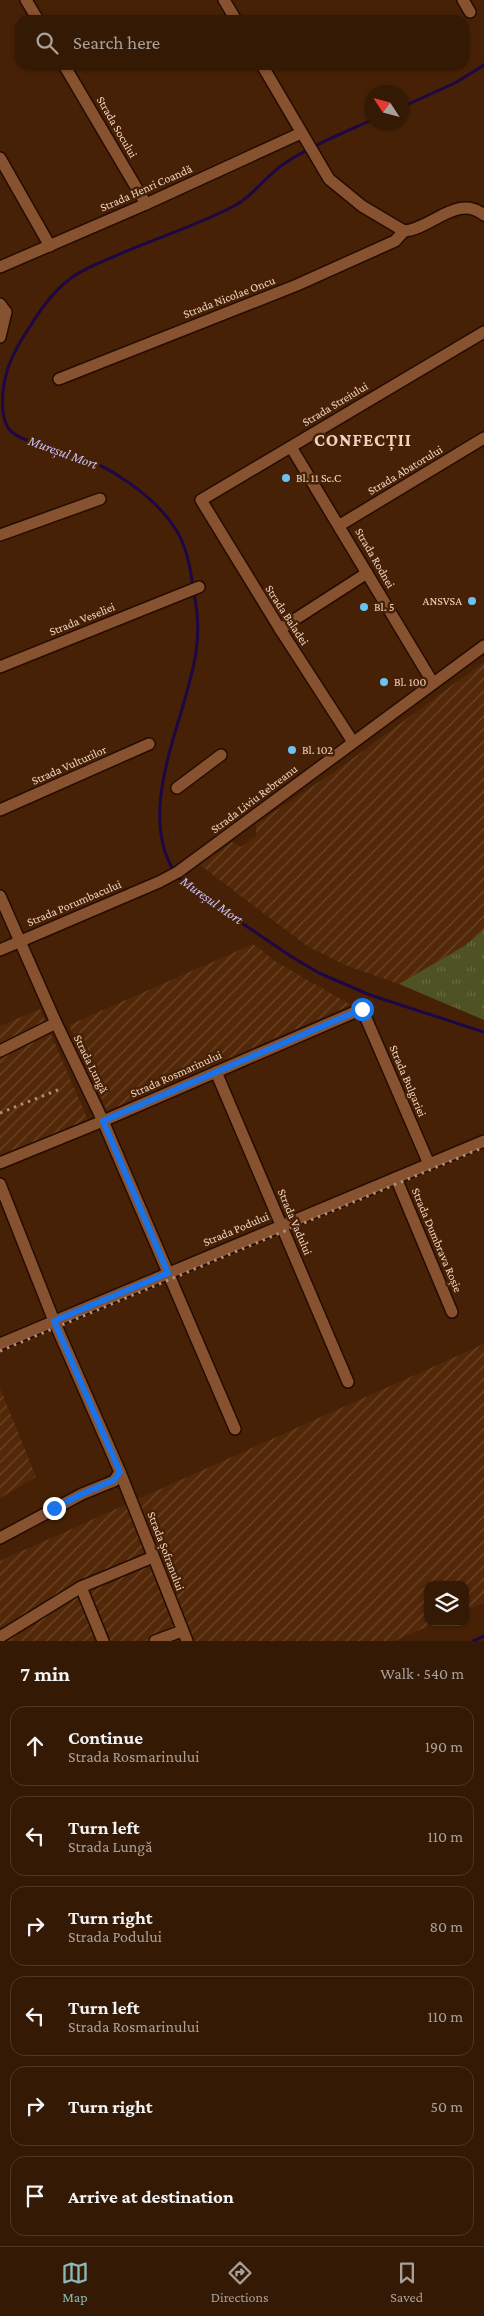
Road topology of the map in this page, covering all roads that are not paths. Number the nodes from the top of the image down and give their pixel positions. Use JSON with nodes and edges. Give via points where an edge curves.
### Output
{"nodes":[{"id":1,"x":26,"y":0,"type":"edge"},
{"id":2,"x":224,"y":0,"type":"edge"},
{"id":3,"x":463,"y":0,"type":"edge"},
{"id":4,"x":470,"y":12,"type":"dead end"},
{"id":5,"x":35,"y":15,"type":"edge"},
{"id":6,"x":233,"y":15,"type":"edge"},
{"id":7,"x":67,"y":70,"type":"edge"},
{"id":8,"x":265,"y":70,"type":"edge"},
{"id":9,"x":301,"y":133,"type":"junction"},
{"id":10,"x":0,"y":158,"type":"edge"},
{"id":11,"x":146,"y":204,"type":"junction"},
{"id":12,"x":484,"y":215,"type":"edge"},
{"id":13,"x":404,"y":231,"type":"junction"},
{"id":14,"x":50,"y":246,"type":"junction"},
{"id":15,"x":0,"y":267,"type":"edge"},
{"id":16,"x":0,"y":304,"type":"edge"},
{"id":17,"x":484,"y":332,"type":"edge"},
{"id":18,"x":0,"y":337,"type":"edge"},
{"id":19,"x":59,"y":379,"type":"dead end"},
{"id":20,"x":484,"y":438,"type":"edge"},
{"id":21,"x":292,"y":447,"type":"junction"},
{"id":22,"x":100,"y":499,"type":"dead end"},
{"id":23,"x":201,"y":500,"type":"joint"},
{"id":24,"x":340,"y":525,"type":"junction"},
{"id":25,"x":0,"y":535,"type":"edge"},
{"id":26,"x":367,"y":573,"type":"junction"},
{"id":27,"x":199,"y":587,"type":"dead end"},
{"id":28,"x":280,"y":629,"type":"junction"},
{"id":29,"x":484,"y":646,"type":"edge"},
{"id":30,"x":0,"y":667,"type":"edge"},
{"id":31,"x":433,"y":683,"type":"junction"},
{"id":32,"x":353,"y":742,"type":"junction"},
{"id":33,"x":149,"y":744,"type":"dead end"},
{"id":34,"x":221,"y":755,"type":"dead end"},
{"id":35,"x":177,"y":788,"type":"dead end"},
{"id":36,"x":0,"y":810,"type":"edge"},
{"id":37,"x":159,"y":882,"type":"joint"},
{"id":38,"x":0,"y":896,"type":"edge"},
{"id":39,"x":19,"y":942,"type":"junction"},
{"id":40,"x":0,"y":950,"type":"edge"},
{"id":41,"x":362,"y":1009,"type":"joint"},
{"id":42,"x":56,"y":1023,"type":"junction"},
{"id":43,"x":0,"y":1051,"type":"edge"},
{"id":44,"x":216,"y":1072,"type":"junction"},
{"id":45,"x":103,"y":1121,"type":"junction"},
{"id":46,"x":484,"y":1141,"type":"edge"},
{"id":47,"x":0,"y":1164,"type":"edge"},
{"id":48,"x":429,"y":1164,"type":"junction"},
{"id":49,"x":396,"y":1178,"type":"junction"},
{"id":50,"x":0,"y":1184,"type":"edge"},
{"id":51,"x":281,"y":1226,"type":"junction"},
{"id":52,"x":168,"y":1273,"type":"junction"},
{"id":53,"x":452,"y":1312,"type":"dead end"},
{"id":54,"x":54,"y":1321,"type":"junction"},
{"id":55,"x":0,"y":1344,"type":"edge"},
{"id":56,"x":348,"y":1382,"type":"dead end"},
{"id":57,"x":235,"y":1428,"type":"dead end"},
{"id":58,"x":120,"y":1472,"type":"junction"},
{"id":59,"x":0,"y":1538,"type":"edge"},
{"id":60,"x":153,"y":1557,"type":"junction"},
{"id":61,"x":81,"y":1587,"type":"junction"},
{"id":62,"x":184,"y":1636,"type":"edge"},
{"id":63,"x":0,"y":1637,"type":"edge"},
{"id":64,"x":103,"y":1641,"type":"edge"},
{"id":65,"x":155,"y":1641,"type":"edge"}],
"edges":[{"from":1,"to":5,"type":"street"},
{"from":2,"to":6,"type":"street"},
{"from":3,"to":4,"type":"street"},
{"from":7,"to":11,"type":"street","name":"Strada Socului"},
{"from":8,"to":9,"type":"street"},
{"from":9,"to":11,"type":"street","name":"Strada Henri Coandă"},
{"from":9,"to":13,"type":"street","via":[[329,179]]},
{"from":10,"to":14,"type":"street"},
{"from":11,"to":14,"type":"street","name":"Strada Henri Coandă"},
{"from":12,"to":13,"type":"street","name":"Strada Nicolae Oncu","via":[[463,206],[421,227]]},
{"from":13,"to":19,"type":"street","name":"Strada Nicolae Oncu","via":[[395,241],[305,282]]},
{"from":14,"to":15,"type":"street","name":"Strada Henri Coandă"},
{"from":16,"to":18,"type":"street","via":[[6,312]]},
{"from":17,"to":21,"type":"street","name":"Strada Streiului"},
{"from":20,"to":24,"type":"street","name":"Strada Abatorului"},
{"from":21,"to":23,"type":"street","name":"Strada Streiului"},
{"from":21,"to":24,"type":"street","name":"Strada Rodnei"},
{"from":22,"to":25,"type":"street"},
{"from":23,"to":28,"type":"street","name":"Strada Baladei"},
{"from":24,"to":26,"type":"street","name":"Strada Rodnei"},
{"from":26,"to":28,"type":"street"},
{"from":26,"to":31,"type":"street","name":"Strada Rodnei"},
{"from":27,"to":30,"type":"street","name":"Strada Veseliei"},
{"from":28,"to":32,"type":"street","name":"Strada Baladei"},
{"from":29,"to":31,"type":"street","name":"Strada Liviu Rebreanu"},
{"from":31,"to":32,"type":"street","name":"Strada Liviu Rebreanu"},
{"from":32,"to":37,"type":"street","name":"Strada Liviu Rebreanu","via":[[178,872]]},
{"from":33,"to":36,"type":"street","name":"Strada Vulturilor"},
{"from":34,"to":35,"type":"street"},
{"from":37,"to":39,"type":"street","name":"Strada Porumbacului"},
{"from":38,"to":39,"type":"street","name":"Strada Lungă"},
{"from":39,"to":40,"type":"street","name":"Strada Porumbacului"},
{"from":39,"to":42,"type":"street","name":"Strada Lungă"},
{"from":41,"to":44,"type":"street","name":"Strada Rosmarinului"},
{"from":41,"to":48,"type":"street","name":"Strada Bulgariei"},
{"from":42,"to":43,"type":"street"},
{"from":42,"to":45,"type":"street","name":"Strada Lungă"},
{"from":44,"to":45,"type":"street","name":"Strada Rosmarinului"},
{"from":44,"to":51,"type":"street","name":"Strada Vadului"},
{"from":45,"to":47,"type":"street","name":"Strada Rosmarinului"},
{"from":45,"to":52,"type":"street","name":"Strada Lungă"},
{"from":46,"to":48,"type":"street","name":"Strada Podului"},
{"from":48,"to":49,"type":"street","name":"Strada Podului"},
{"from":49,"to":51,"type":"street","name":"Strada Podului"},
{"from":49,"to":53,"type":"street","name":"Strada Dumbrava Roșie"},
{"from":50,"to":54,"type":"street"},
{"from":51,"to":52,"type":"street","name":"Strada Podului"},
{"from":51,"to":56,"type":"street","name":"Strada Vadului"},
{"from":52,"to":54,"type":"street","name":"Strada Podului"},
{"from":52,"to":57,"type":"street","name":"Strada Lungă"},
{"from":54,"to":55,"type":"street","name":"Strada Podului"},
{"from":54,"to":58,"type":"street"},
{"from":58,"to":59,"type":"street","via":[[114,1480]]},
{"from":58,"to":60,"type":"street","name":"Strada Șofranului"},
{"from":60,"to":61,"type":"street"},
{"from":60,"to":62,"type":"street","name":"Strada Șofranului"},
{"from":61,"to":63,"type":"street"},
{"from":61,"to":64,"type":"street"},
{"from":62,"to":65,"type":"street"}]}
